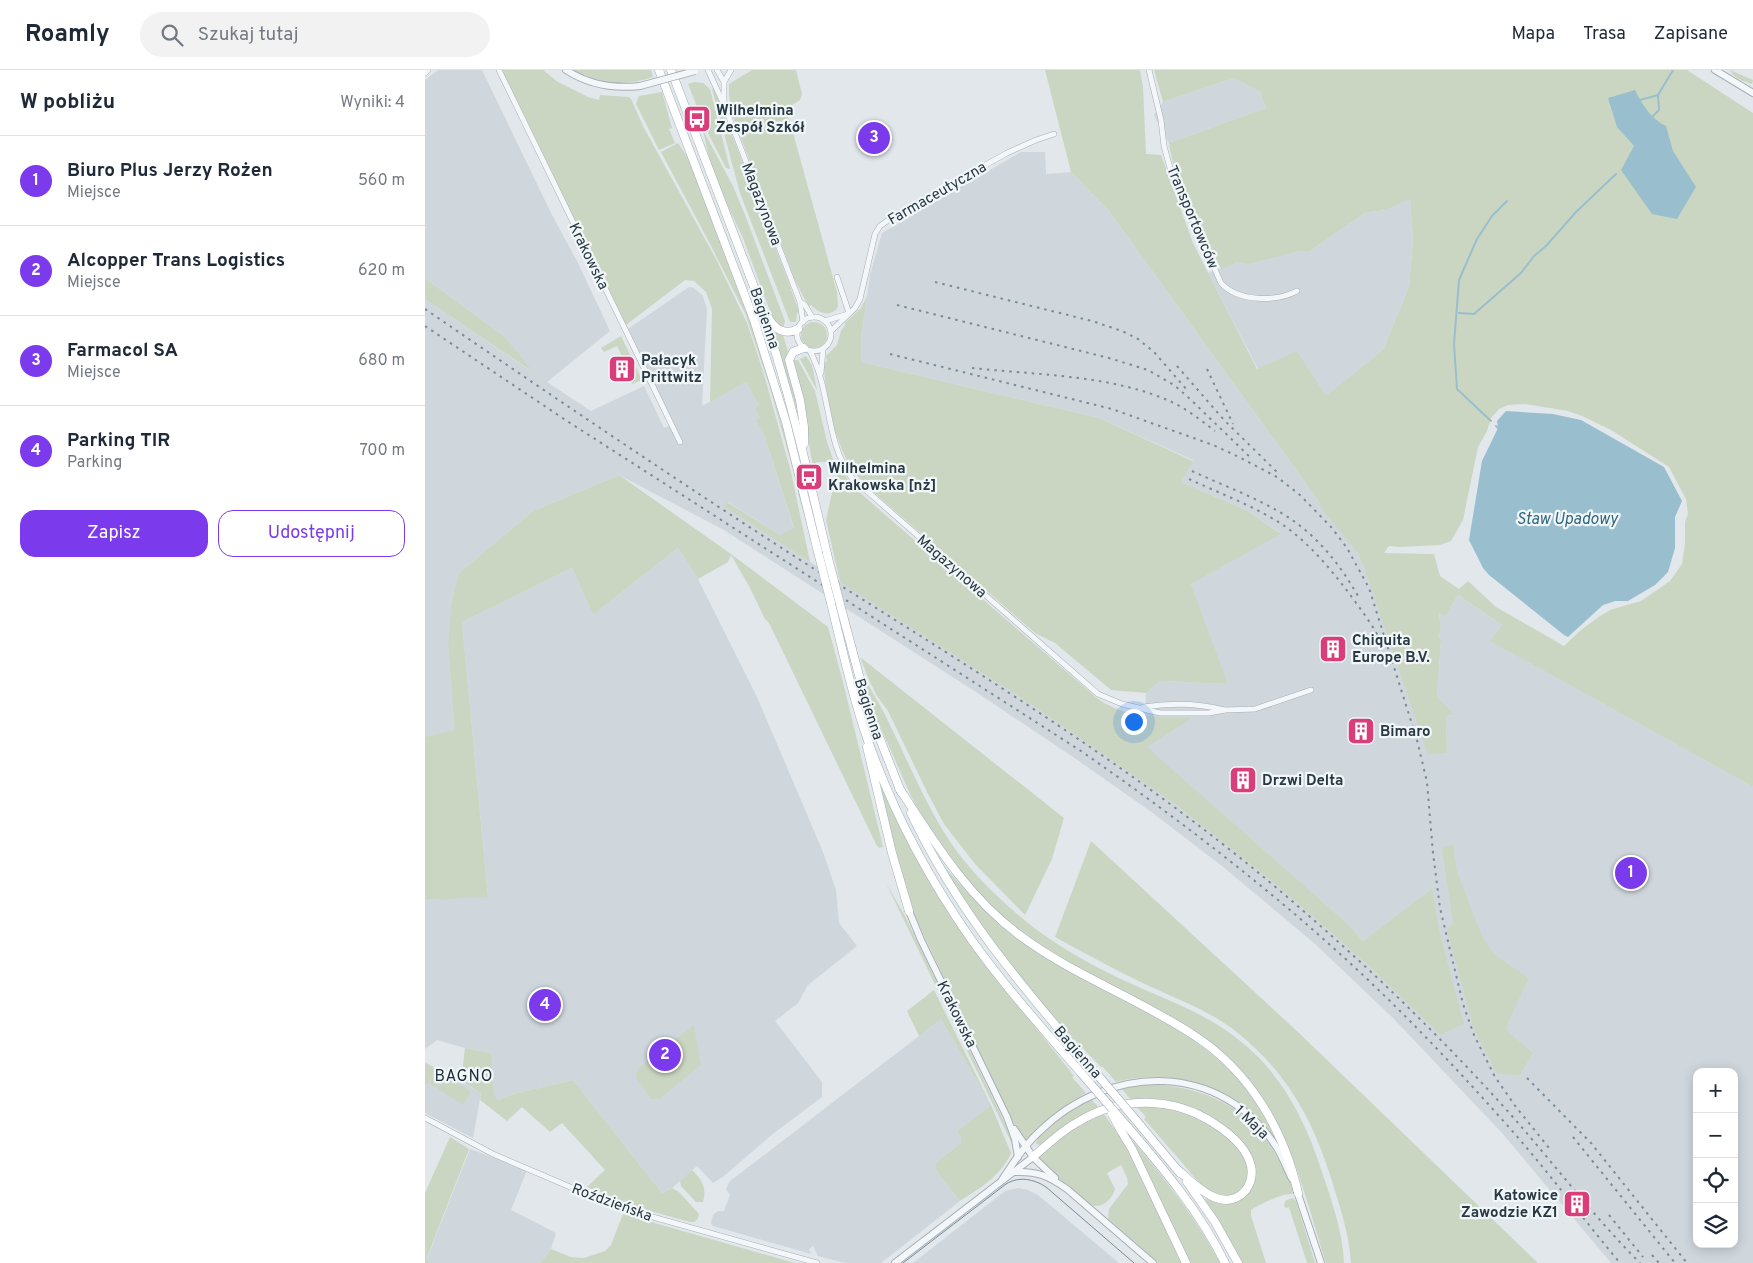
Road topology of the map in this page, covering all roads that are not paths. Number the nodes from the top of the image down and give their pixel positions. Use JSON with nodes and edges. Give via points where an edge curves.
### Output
{"nodes":[{"id":1,"x":428,"y":70,"type":"edge"},
{"id":2,"x":499,"y":70,"type":"edge"},
{"id":3,"x":566,"y":70,"type":"edge"},
{"id":4,"x":659,"y":70,"type":"edge"},
{"id":5,"x":671,"y":70,"type":"edge"},
{"id":6,"x":708,"y":70,"type":"edge"},
{"id":7,"x":717,"y":70,"type":"edge"},
{"id":8,"x":731,"y":70,"type":"edge"},
{"id":9,"x":1149,"y":70,"type":"edge"},
{"id":10,"x":698,"y":71,"type":"edge"},
{"id":11,"x":1720,"y":71,"type":"edge"},
{"id":12,"x":425,"y":72,"type":"edge"},
{"id":13,"x":724,"y":82,"type":"junction"},
{"id":14,"x":1753,"y":93,"type":"edge"},
{"id":15,"x":725,"y":107,"type":"junction"},
{"id":16,"x":1054,"y":134,"type":"dead end"},
{"id":17,"x":837,"y":277,"type":"dead end"},
{"id":18,"x":1297,"y":291,"type":"dead end"},
{"id":19,"x":759,"y":300,"type":"junction"},
{"id":20,"x":800,"y":302,"type":"junction"},
{"id":21,"x":849,"y":314,"type":"junction"},
{"id":22,"x":812,"y":317,"type":"junction"},
{"id":23,"x":825,"y":321,"type":"junction"},
{"id":24,"x":803,"y":322,"type":"junction"},
{"id":25,"x":798,"y":329,"type":"junction"},
{"id":26,"x":831,"y":331,"type":"junction"},
{"id":27,"x":807,"y":350,"type":"junction"},
{"id":28,"x":823,"y":350,"type":"junction"},
{"id":29,"x":821,"y":379,"type":"junction"},
{"id":30,"x":680,"y":442,"type":"dead end"},
{"id":31,"x":803,"y":451,"type":"junction"},
{"id":32,"x":1311,"y":690,"type":"dead end"},
{"id":33,"x":866,"y":736,"type":"junction"},
{"id":34,"x":899,"y":788,"type":"junction"},
{"id":35,"x":909,"y":911,"type":"joint"},
{"id":36,"x":1007,"y":1117,"type":"junction"},
{"id":37,"x":425,"y":1118,"type":"edge"},
{"id":38,"x":1123,"y":1127,"type":"junction"},
{"id":39,"x":1025,"y":1146,"type":"junction"},
{"id":40,"x":1017,"y":1157,"type":"junction"},
{"id":41,"x":1033,"y":1157,"type":"junction"},
{"id":42,"x":1177,"y":1170,"type":"junction"},
{"id":43,"x":1015,"y":1172,"type":"junction"},
{"id":44,"x":1002,"y":1180,"type":"junction"},
{"id":45,"x":1067,"y":1189,"type":"junction"},
{"id":46,"x":1298,"y":1193,"type":"junction"},
{"id":47,"x":810,"y":1262,"type":"edge"},
{"id":48,"x":817,"y":1263,"type":"edge"},
{"id":49,"x":895,"y":1263,"type":"edge"},
{"id":50,"x":1153,"y":1263,"type":"edge"},
{"id":51,"x":1186,"y":1263,"type":"edge"},
{"id":52,"x":1225,"y":1263,"type":"edge"},
{"id":53,"x":1238,"y":1263,"type":"edge"},
{"id":54,"x":1321,"y":1263,"type":"edge"}],
"edges":[{"from":1,"to":12,"type":"street"},
{"from":2,"to":30,"type":"street","name":"Krakowska"},
{"from":3,"to":10,"type":"street","bridge":true,"via":[[587,81],[619,88]]},
{"from":4,"to":33,"type":"main road","name":"Bagienna","bridge":true,"via":[[754,320],[786,422]]},
{"from":5,"to":19,"type":"main road","name":"Bagienna"},
{"from":6,"to":15,"type":"street","name":"Magazynowa"},
{"from":7,"to":13,"type":"street","name":"Magazynowa"},
{"from":8,"to":13,"type":"street"},
{"from":9,"to":18,"type":"street","name":"Transportowców","via":[[1170,168],[1221,283],[1236,294],[1251,297],[1272,298]]},
{"from":11,"to":14,"type":"street"},
{"from":13,"to":15,"type":"street","name":"Magazynowa"},
{"from":15,"to":20,"type":"street","name":"Magazynowa"},
{"from":16,"to":21,"type":"street","name":"Farmaceutyczna","via":[[1007,154],[878,228],[860,299]]},
{"from":17,"to":21,"type":"street"},
{"from":19,"to":25,"type":"main road","via":[[771,323],[779,330]]},
{"from":19,"to":31,"type":"main road","name":"Bagienna"},
{"from":20,"to":22,"type":"street","name":"Magazynowa"},
{"from":20,"to":24,"type":"street","name":"Magazynowa"},
{"from":21,"to":23,"type":"street"},
{"from":21,"to":26,"type":"street","name":"Farmaceutyczna"},
{"from":22,"to":23,"type":"street"},
{"from":22,"to":24,"type":"street"},
{"from":23,"to":26,"type":"street"},
{"from":24,"to":25,"type":"street"},
{"from":25,"to":27,"type":"street","via":[[797,338]]},
{"from":26,"to":28,"type":"street","via":[[829,344]]},
{"from":27,"to":28,"type":"street"},
{"from":27,"to":29,"type":"street","name":"Magazynowa"},
{"from":27,"to":31,"type":"main road","via":[[793,352],[789,360],[800,400]]},
{"from":28,"to":29,"type":"street","name":"Magazynowa"},
{"from":29,"to":32,"type":"street","name":"Magazynowa","via":[[837,448],[856,482],[1098,694],[1140,708],[1208,705],[1225,710],[1244,710]]},
{"from":31,"to":34,"type":"main road","name":"Bagienna","bridge":true,"via":[[867,708]]},
{"from":33,"to":35,"type":"main road","via":[[867,753],[891,853]]},
{"from":33,"to":38,"type":"main road","name":"Bagienna","bridge":true,"via":[[885,786],[930,876],[972,940],[1102,1097]]},
{"from":34,"to":42,"type":"main road","name":"Bagienna","bridge":true,"via":[[943,874],[980,932],[1017,981]]},
{"from":34,"to":46,"type":"main road","via":[[966,886],[1016,933],[1069,967],[1170,1020],[1196,1036],[1231,1065],[1273,1122],[1293,1171]]},
{"from":35,"to":36,"type":"street","name":"Krakowska"},
{"from":36,"to":39,"type":"street","name":"Krakowska"},
{"from":36,"to":40,"type":"street","name":"Krakowska"},
{"from":37,"to":47,"type":"street","name":"Roździeńska","via":[[493,1154],[617,1207]]},
{"from":38,"to":51,"type":"main road"},
{"from":38,"to":52,"type":"main road","via":[[1184,1196]]},
{"from":39,"to":40,"type":"street","name":"1 Maja"},
{"from":39,"to":41,"type":"street","name":"Krakowska"},
{"from":39,"to":46,"type":"street","name":"1 Maja","via":[[1066,1110],[1105,1089],[1135,1082],[1180,1082],[1223,1098],[1243,1110],[1278,1149]]},
{"from":40,"to":44,"type":"street","name":"1 Maja"},
{"from":41,"to":42,"type":"main road","via":[[1091,1114],[1147,1102],[1182,1108],[1209,1120],[1237,1142],[1252,1168],[1250,1184],[1245,1191],[1224,1200],[1208,1195]]},
{"from":41,"to":43,"type":"street"},
{"from":41,"to":45,"type":"street","name":"Krakowska"},
{"from":42,"to":53,"type":"main road","name":"Bagienna","via":[[1215,1222]]},
{"from":43,"to":44,"type":"street"},
{"from":43,"to":45,"type":"street","via":[[1044,1174]]},
{"from":44,"to":49,"type":"street"},
{"from":45,"to":50,"type":"street"},
{"from":46,"to":54,"type":"street","name":"1 Maja"},
{"from":47,"to":48,"type":"street","name":"Roździeńska"}]}
